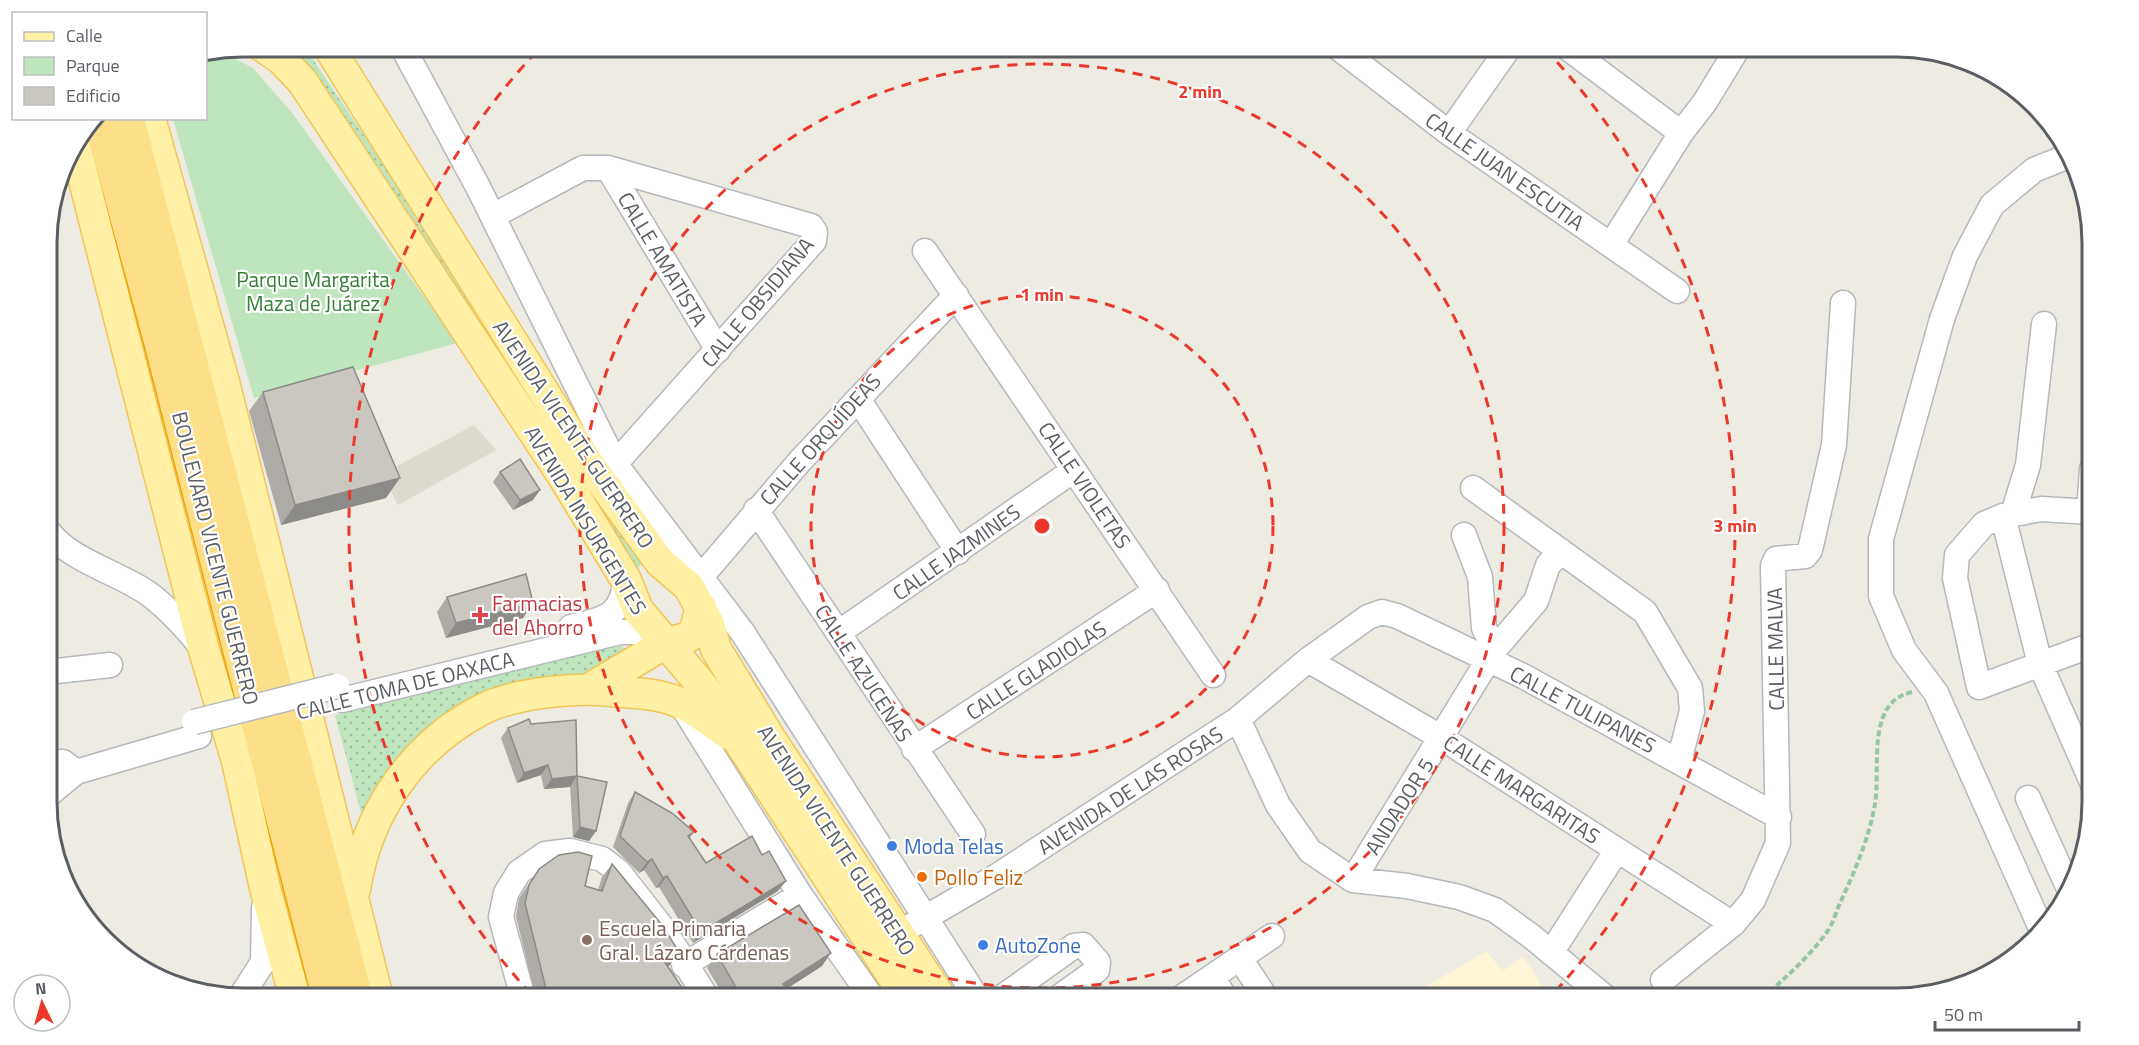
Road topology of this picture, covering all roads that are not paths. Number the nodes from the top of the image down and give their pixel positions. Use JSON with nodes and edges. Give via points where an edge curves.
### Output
{"nodes":[{"id":1,"x":279,"y":57,"type":"edge"},
{"id":2,"x":335,"y":57,"type":"edge"},
{"id":3,"x":408,"y":57,"type":"edge"},
{"id":4,"x":1350,"y":57,"type":"edge"},
{"id":5,"x":1502,"y":57,"type":"edge"},
{"id":6,"x":1580,"y":57,"type":"edge"},
{"id":7,"x":1733,"y":57,"type":"edge"},
{"id":8,"x":128,"y":120,"type":"edge"},
{"id":9,"x":136,"y":120,"type":"edge"},
{"id":10,"x":151,"y":120,"type":"edge"},
{"id":11,"x":101,"y":123,"type":"edge"},
{"id":12,"x":1449,"y":133,"type":"junction"},
{"id":13,"x":1681,"y":133,"type":"junction"},
{"id":14,"x":78,"y":158,"type":"edge"},
{"id":15,"x":2062,"y":160,"type":"edge"},
{"id":16,"x":139,"y":162,"type":"junction"},
{"id":17,"x":608,"y":168,"type":"junction"},
{"id":18,"x":493,"y":216,"type":"junction"},
{"id":19,"x":1611,"y":245,"type":"junction"},
{"id":20,"x":925,"y":251,"type":"dead end"},
{"id":21,"x":1677,"y":291,"type":"dead end"},
{"id":22,"x":956,"y":295,"type":"junction"},
{"id":23,"x":1843,"y":303,"type":"dead end"},
{"id":24,"x":2044,"y":324,"type":"dead end"},
{"id":25,"x":718,"y":350,"type":"junction"},
{"id":26,"x":858,"y":399,"type":"junction"},
{"id":27,"x":1074,"y":470,"type":"junction"},
{"id":28,"x":608,"y":473,"type":"junction"},
{"id":29,"x":1473,"y":488,"type":"dead end"},
{"id":30,"x":756,"y":510,"type":"junction"},
{"id":31,"x":2082,"y":512,"type":"edge"},
{"id":32,"x":2008,"y":515,"type":"junction"},
{"id":33,"x":1464,"y":535,"type":"dead end"},
{"id":34,"x":57,"y":538,"type":"edge"},
{"id":35,"x":1561,"y":551,"type":"junction"},
{"id":36,"x":958,"y":552,"type":"junction"},
{"id":37,"x":186,"y":575,"type":"junction"},
{"id":38,"x":626,"y":580,"type":"junction"},
{"id":39,"x":1157,"y":590,"type":"junction"},
{"id":40,"x":696,"y":591,"type":"junction"},
{"id":41,"x":148,"y":594,"type":"junction"},
{"id":42,"x":1382,"y":612,"type":"joint"},
{"id":43,"x":838,"y":633,"type":"junction"},
{"id":44,"x":664,"y":644,"type":"junction"},
{"id":45,"x":2082,"y":649,"type":"edge"},
{"id":46,"x":204,"y":651,"type":"junction"},
{"id":47,"x":1492,"y":654,"type":"junction"},
{"id":48,"x":1308,"y":660,"type":"junction"},
{"id":49,"x":2040,"y":664,"type":"junction"},
{"id":50,"x":110,"y":666,"type":"dead end"},
{"id":51,"x":57,"y":671,"type":"edge"},
{"id":52,"x":1213,"y":675,"type":"dead end"},
{"id":53,"x":589,"y":689,"type":"junction"},
{"id":54,"x":340,"y":693,"type":"junction"},
{"id":55,"x":679,"y":702,"type":"junction"},
{"id":56,"x":1238,"y":719,"type":"junction"},
{"id":57,"x":735,"y":738,"type":"junction"},
{"id":58,"x":1442,"y":738,"type":"junction"},
{"id":59,"x":914,"y":749,"type":"junction"},
{"id":60,"x":2082,"y":759,"type":"edge"},
{"id":61,"x":1679,"y":761,"type":"junction"},
{"id":62,"x":59,"y":768,"type":"edge"},
{"id":63,"x":2028,"y":798,"type":"dead end"},
{"id":64,"x":1779,"y":817,"type":"junction"},
{"id":65,"x":973,"y":834,"type":"dead end"},
{"id":66,"x":1617,"y":850,"type":"junction"},
{"id":67,"x":2065,"y":879,"type":"edge"},
{"id":68,"x":1353,"y":880,"type":"junction"},
{"id":69,"x":265,"y":888,"type":"junction"},
{"id":70,"x":800,"y":895,"type":"junction"},
{"id":71,"x":353,"y":901,"type":"junction"},
{"id":72,"x":2043,"y":917,"type":"edge"},
{"id":73,"x":926,"y":918,"type":"junction"},
{"id":74,"x":1732,"y":924,"type":"junction"},
{"id":75,"x":898,"y":934,"type":"junction"},
{"id":76,"x":1272,"y":936,"type":"dead end"},
{"id":77,"x":1551,"y":953,"type":"junction"},
{"id":78,"x":1241,"y":960,"type":"junction"},
{"id":79,"x":684,"y":965,"type":"junction"},
{"id":80,"x":1663,"y":981,"type":"dead end"},
{"id":81,"x":246,"y":988,"type":"edge"},
{"id":82,"x":292,"y":988,"type":"edge"},
{"id":83,"x":326,"y":988,"type":"edge"},
{"id":84,"x":353,"y":988,"type":"edge"},
{"id":85,"x":375,"y":988,"type":"edge"},
{"id":86,"x":520,"y":988,"type":"edge"},
{"id":87,"x":700,"y":988,"type":"edge"},
{"id":88,"x":865,"y":988,"type":"edge"},
{"id":89,"x":918,"y":988,"type":"edge"},
{"id":90,"x":918,"y":988,"type":"edge"},
{"id":91,"x":971,"y":988,"type":"edge"},
{"id":92,"x":1015,"y":988,"type":"edge"},
{"id":93,"x":1072,"y":988,"type":"edge"},
{"id":94,"x":1219,"y":988,"type":"edge"},
{"id":95,"x":1259,"y":988,"type":"edge"},
{"id":96,"x":1594,"y":988,"type":"edge"}],
"edges":[{"from":1,"to":38,"type":"main road","name":"AVENIDA INSURGENTES","via":[[302,81],[564,478]]},
{"from":2,"to":28,"type":"main road","name":"AVENIDA VICENTE GUERRERO"},
{"from":3,"to":18,"type":"street"},
{"from":4,"to":12,"type":"street","name":"CALLE JUAN ESCUTIA"},
{"from":5,"to":12,"type":"street"},
{"from":6,"to":13,"type":"street"},
{"from":7,"to":13,"type":"street","via":[[1706,102]]},
{"from":8,"to":16,"type":"highway","name":"BOULEVARD VICENTE GUERRERO"},
{"from":9,"to":16,"type":"highway"},
{"from":10,"to":71,"type":"main road","via":[[224,382]]},
{"from":11,"to":83,"type":"highway","name":"BOULEVARD VICENTE GUERRERO"},
{"from":12,"to":19,"type":"street","name":"CALLE JUAN ESCUTIA"},
{"from":13,"to":19,"type":"street"},
{"from":14,"to":37,"type":"main road","name":"BOULEVARD VICENTE GUERRERO"},
{"from":15,"to":72,"type":"street","via":[[2034,170],[1992,206],[1965,256],[1942,319],[1881,539],[1881,596],[1903,647],[1936,693]]},
{"from":16,"to":84,"type":"highway","name":"BOULEVARD VICENTE GUERRERO"},
{"from":17,"to":18,"type":"street","via":[[583,168]]},
{"from":17,"to":25,"type":"street","name":"CALLE AMATISTA"},
{"from":17,"to":25,"type":"street","name":"CALLE OBSIDIANA","via":[[811,226],[815,232],[814,241]]},
{"from":18,"to":28,"type":"street"},
{"from":19,"to":21,"type":"street","name":"CALLE JUAN ESCUTIA"},
{"from":20,"to":22,"type":"street","name":"CALLE VIOLETAS"},
{"from":22,"to":26,"type":"street","name":"CALLE ORQUÍDEAS"},
{"from":22,"to":27,"type":"street","name":"CALLE VIOLETAS"},
{"from":23,"to":64,"type":"street","name":"CALLE MALVA","via":[[1834,445],[1810,550],[1805,556],[1776,560],[1773,566]]},
{"from":24,"to":32,"type":"street","via":[[2025,480]]},
{"from":25,"to":28,"type":"street","name":"CALLE OBSIDIANA"},
{"from":26,"to":30,"type":"street","name":"CALLE ORQUÍDEAS"},
{"from":26,"to":36,"type":"street"},
{"from":27,"to":36,"type":"street","name":"CALLE JAZMINES"},
{"from":27,"to":39,"type":"street","name":"CALLE VIOLETAS"},
{"from":28,"to":40,"type":"main road","name":"AVENIDA VICENTE GUERRERO","via":[[660,562]]},
{"from":29,"to":35,"type":"street"},
{"from":30,"to":40,"type":"street","name":"CALLE ORQUÍDEAS"},
{"from":30,"to":43,"type":"street","name":"CALLE AZUCENAS"},
{"from":31,"to":32,"type":"street","via":[[2041,509]]},
{"from":32,"to":49,"type":"street"},
{"from":32,"to":49,"type":"street","via":[[1984,524],[1957,555],[1955,578],[1979,687]]},
{"from":33,"to":47,"type":"street","via":[[1480,577],[1484,628]]},
{"from":34,"to":41,"type":"street","via":[[88,562]]},
{"from":35,"to":47,"type":"street","name":"ANDADOR 5","via":[[1548,565],[1536,601]]},
{"from":35,"to":61,"type":"street","via":[[1645,612],[1690,688],[1692,711]]},
{"from":36,"to":43,"type":"street","name":"CALLE JAZMINES"},
{"from":37,"to":41,"type":"street","via":[[175,584]]},
{"from":37,"to":46,"type":"main road","name":"BOULEVARD VICENTE GUERRERO"},
{"from":38,"to":44,"type":"main road","name":"AVENIDA INSURGENTES","via":[[638,610]]},
{"from":38,"to":54,"type":"street","name":"CALLE TOMA DE OAXACA","via":[[623,601],[600,620]]},
{"from":39,"to":52,"type":"street","name":"CALLE VIOLETAS"},
{"from":39,"to":59,"type":"street","name":"CALLE GLADIOLAS"},
{"from":40,"to":44,"type":"main road","via":[[694,633]]},
{"from":40,"to":73,"type":"street","via":[[743,633]]},
{"from":40,"to":75,"type":"main road","name":"AVENIDA VICENTE GUERRERO","via":[[717,649]]},
{"from":41,"to":46,"type":"street","via":[[190,632]]},
{"from":42,"to":47,"type":"street","name":"CALLE TULIPANES"},
{"from":42,"to":48,"type":"street","name":"AVENIDA DE LAS ROSAS","via":[[1368,617]]},
{"from":43,"to":59,"type":"street","name":"CALLE AZUCENAS"},
{"from":44,"to":53,"type":"main road"},
{"from":44,"to":54,"type":"street","name":"CALLE TOMA DE OAXACA","via":[[635,632],[620,632]]},
{"from":44,"to":57,"type":"main road","name":"AVENIDA INSURGENTES","via":[[704,688]]},
{"from":45,"to":49,"type":"street"},
{"from":46,"to":69,"type":"main road","name":"BOULEVARD VICENTE GUERRERO","via":[[237,761]]},
{"from":47,"to":58,"type":"street","name":"ANDADOR 5"},
{"from":47,"to":61,"type":"street","name":"CALLE TULIPANES"},
{"from":48,"to":56,"type":"street","name":"AVENIDA DE LAS ROSAS"},
{"from":48,"to":58,"type":"street","name":"CALLE MARGARITAS"},
{"from":49,"to":60,"type":"street"},
{"from":50,"to":51,"type":"street"},
{"from":53,"to":55,"type":"main road","via":[[651,694]]},
{"from":53,"to":71,"type":"main road","via":[[534,694],[482,709],[441,736],[403,772],[375,820],[359,861]]},
{"from":54,"to":62,"type":"street","name":"CALLE TOMA DE OAXACA"},
{"from":55,"to":57,"type":"main road"},
{"from":55,"to":70,"type":"street"},
{"from":56,"to":68,"type":"street","via":[[1278,805],[1310,851]]},
{"from":56,"to":73,"type":"street","name":"AVENIDA DE LAS ROSAS"},
{"from":57,"to":90,"type":"main road","name":"AVENIDA INSURGENTES"},
{"from":58,"to":66,"type":"street","name":"CALLE MARGARITAS"},
{"from":58,"to":68,"type":"street","name":"ANDADOR 5"},
{"from":59,"to":65,"type":"street","name":"CALLE AZUCENAS"},
{"from":61,"to":64,"type":"street","name":"CALLE TULIPANES"},
{"from":63,"to":67,"type":"street"},
{"from":64,"to":74,"type":"street","name":"CALLE MALVA","via":[[1778,843],[1754,900]]},
{"from":66,"to":74,"type":"street","name":"CALLE MARGARITAS"},
{"from":66,"to":77,"type":"street"},
{"from":68,"to":77,"type":"street","via":[[1407,886],[1459,897],[1495,910]]},
{"from":69,"to":81,"type":"street","via":[[263,962]]},
{"from":69,"to":82,"type":"main road","name":"BOULEVARD VICENTE GUERRERO"},
{"from":70,"to":79,"type":"street"},
{"from":70,"to":88,"type":"street"},
{"from":71,"to":85,"type":"main road"},
{"from":73,"to":75,"type":"street","name":"AVENIDA DE LAS ROSAS"},
{"from":73,"to":91,"type":"street"},
{"from":74,"to":80,"type":"street","name":"CALLE MALVA"},
{"from":75,"to":89,"type":"main road","name":"AVENIDA VICENTE GUERRERO"},
{"from":76,"to":78,"type":"street"},
{"from":77,"to":96,"type":"street"},
{"from":78,"to":94,"type":"street"},
{"from":78,"to":95,"type":"street"},
{"from":79,"to":86,"type":"street","via":[[664,930],[618,871],[602,859],[570,851],[545,854],[519,872],[506,893],[501,917]]},
{"from":79,"to":87,"type":"street"},
{"from":92,"to":93,"type":"street","via":[[1074,946],[1083,945],[1098,962],[1097,970]]}]}
